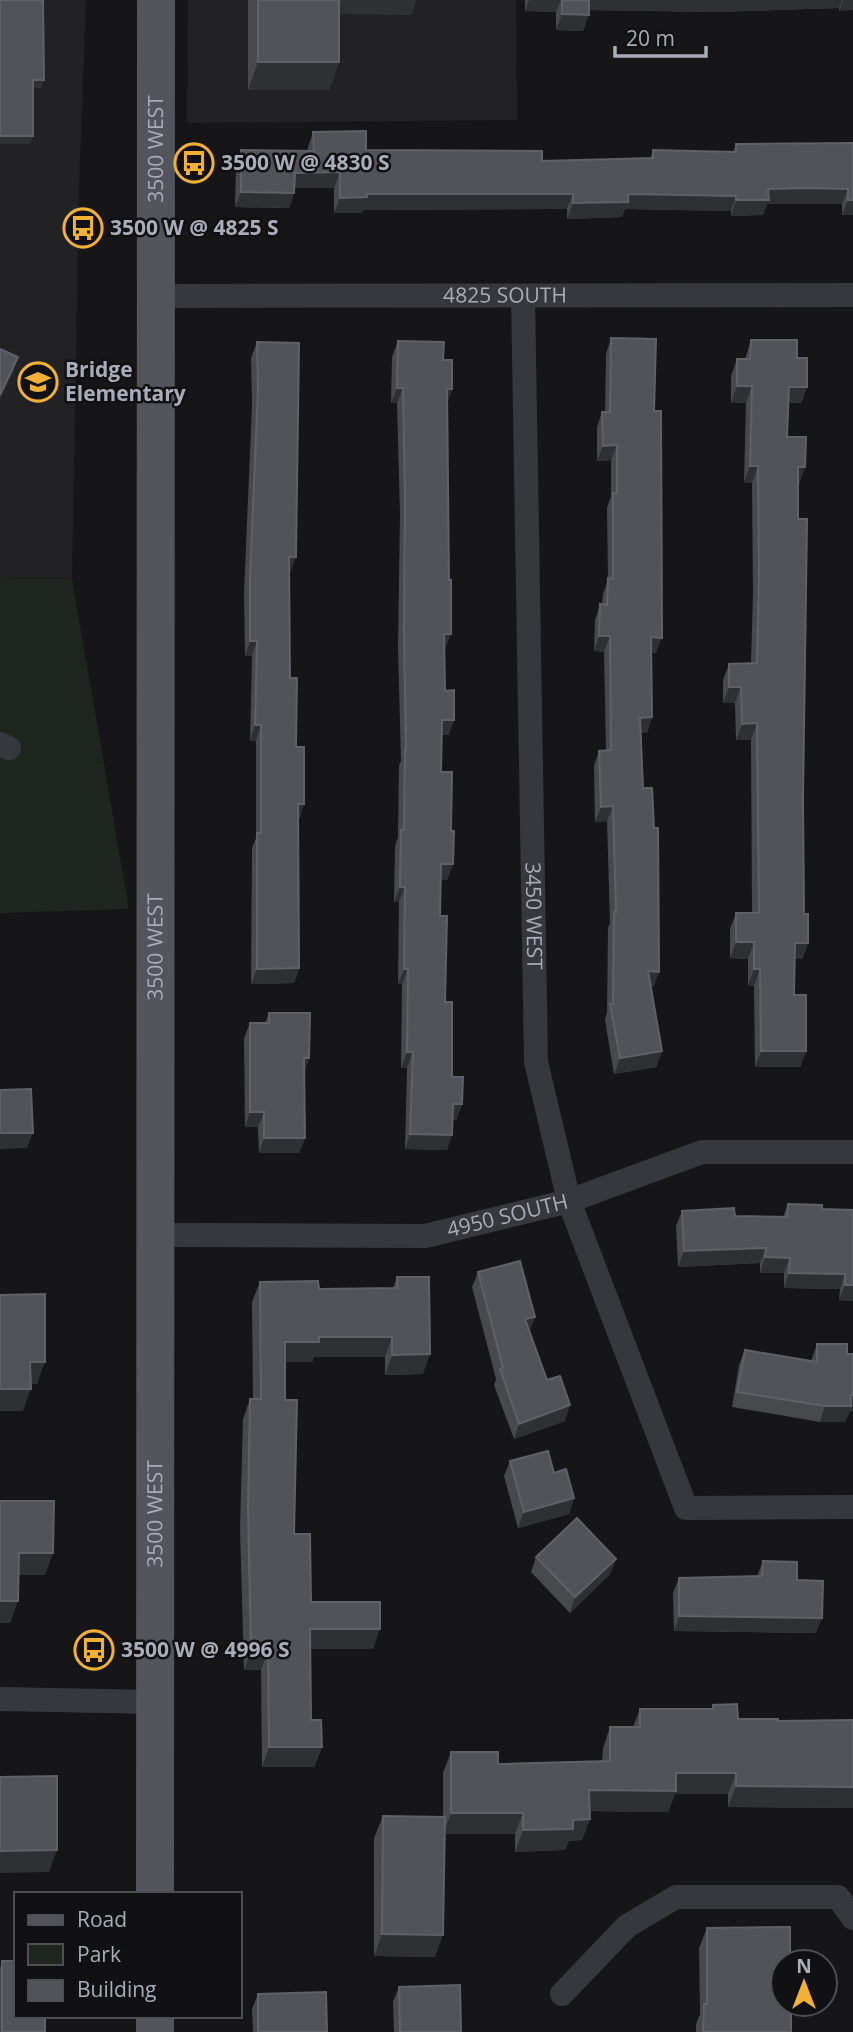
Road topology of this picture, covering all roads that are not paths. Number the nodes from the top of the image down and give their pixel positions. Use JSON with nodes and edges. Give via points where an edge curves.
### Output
{"nodes":[{"id":1,"x":156,"y":0,"type":"edge"},
{"id":2,"x":853,"y":295,"type":"edge"},
{"id":3,"x":155,"y":296,"type":"junction"},
{"id":4,"x":523,"y":296,"type":"junction"},
{"id":5,"x":853,"y":1152,"type":"edge"},
{"id":6,"x":569,"y":1200,"type":"junction"},
{"id":7,"x":155,"y":1235,"type":"junction"},
{"id":8,"x":853,"y":1507,"type":"edge"},
{"id":9,"x":0,"y":1699,"type":"edge"},
{"id":10,"x":155,"y":1702,"type":"junction"},
{"id":11,"x":155,"y":1892,"type":"edge"},
{"id":12,"x":853,"y":1918,"type":"edge"},
{"id":13,"x":562,"y":1994,"type":"dead end"}],
"edges":[{"from":1,"to":3,"type":"main road","name":"3500 WEST"},
{"from":2,"to":4,"type":"street","name":"4825 SOUTH"},
{"from":3,"to":4,"type":"street","name":"4825 SOUTH"},
{"from":3,"to":7,"type":"main road","name":"3500 WEST"},
{"from":4,"to":6,"type":"street","name":"3450 WEST","via":[[536,1062]]},
{"from":5,"to":6,"type":"street","name":"4950 SOUTH","via":[[702,1152]]},
{"from":6,"to":7,"type":"street","name":"4950 SOUTH","via":[[425,1236]]},
{"from":6,"to":8,"type":"street","name":"3450 WEST","via":[[686,1508]]},
{"from":7,"to":10,"type":"main road","name":"3500 WEST"},
{"from":9,"to":10,"type":"street"},
{"from":10,"to":11,"type":"main road","name":"3500 WEST"},
{"from":12,"to":13,"type":"street","via":[[838,1897],[676,1897],[627,1926]]}]}
